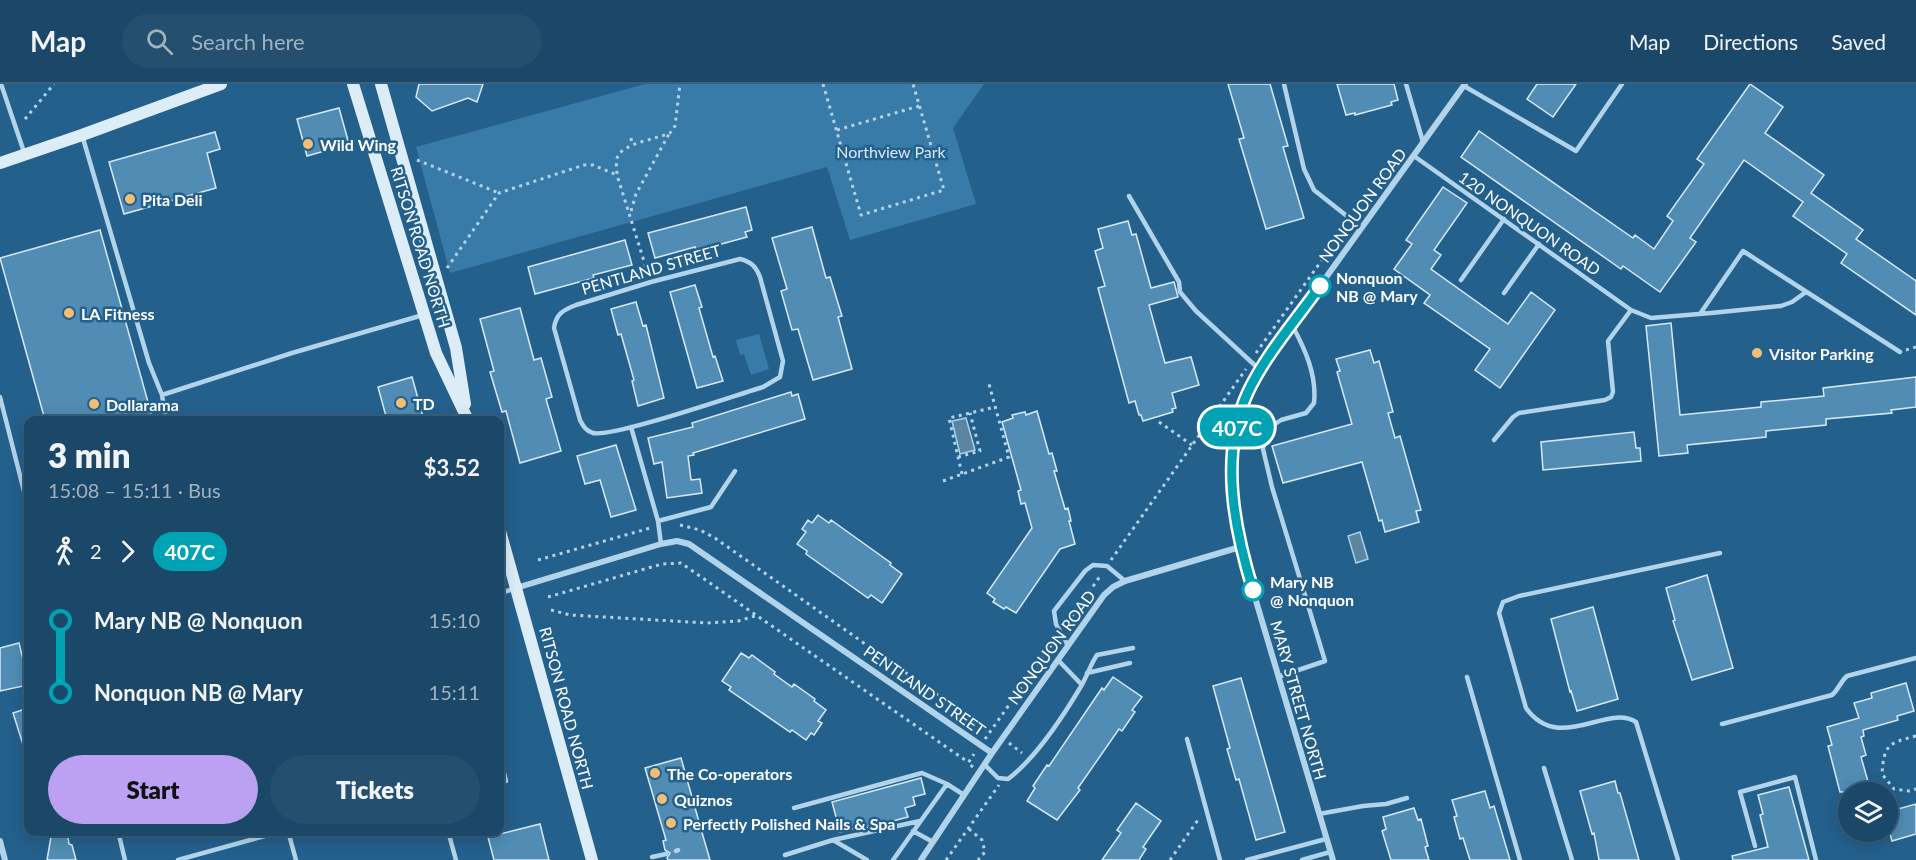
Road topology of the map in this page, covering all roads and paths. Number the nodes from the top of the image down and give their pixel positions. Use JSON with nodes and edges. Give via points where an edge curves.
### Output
{"nodes":[{"id":1,"x":1,"y":84,"type":"edge"},
{"id":2,"x":54,"y":84,"type":"edge"},
{"id":3,"x":221,"y":84,"type":"edge"},
{"id":4,"x":353,"y":84,"type":"edge"},
{"id":5,"x":381,"y":84,"type":"edge"},
{"id":6,"x":680,"y":84,"type":"edge"},
{"id":7,"x":823,"y":84,"type":"edge"},
{"id":8,"x":913,"y":84,"type":"edge"},
{"id":9,"x":1284,"y":84,"type":"edge"},
{"id":10,"x":1406,"y":84,"type":"edge"},
{"id":11,"x":1622,"y":84,"type":"edge"},
{"id":12,"x":1465,"y":85,"type":"edge"},
{"id":13,"x":919,"y":106,"type":"junction"},
{"id":14,"x":25,"y":119,"type":"dead end"},
{"id":15,"x":837,"y":130,"type":"junction"},
{"id":16,"x":670,"y":133,"type":"junction"},
{"id":17,"x":82,"y":135,"type":"junction"},
{"id":18,"x":631,"y":138,"type":"dead end"},
{"id":19,"x":1424,"y":142,"type":"junction"},
{"id":20,"x":632,"y":145,"type":"junction"},
{"id":21,"x":25,"y":155,"type":"junction"},
{"id":22,"x":1414,"y":156,"type":"junction"},
{"id":23,"x":417,"y":160,"type":"dead end"},
{"id":24,"x":0,"y":163,"type":"edge"},
{"id":25,"x":617,"y":175,"type":"junction"},
{"id":26,"x":499,"y":193,"type":"junction"},
{"id":27,"x":1129,"y":196,"type":"dead end"},
{"id":28,"x":631,"y":215,"type":"junction"},
{"id":29,"x":1351,"y":219,"type":"junction"},
{"id":30,"x":1504,"y":219,"type":"junction"},
{"id":31,"x":1362,"y":228,"type":"junction"},
{"id":32,"x":1539,"y":244,"type":"junction"},
{"id":33,"x":447,"y":268,"type":"dead end"},
{"id":34,"x":1461,"y":280,"type":"dead end"},
{"id":35,"x":651,"y":282,"type":"junction"},
{"id":36,"x":1806,"y":292,"type":"junction"},
{"id":37,"x":1504,"y":293,"type":"dead end"},
{"id":38,"x":1631,"y":310,"type":"junction"},
{"id":39,"x":1700,"y":314,"type":"junction"},
{"id":40,"x":425,"y":315,"type":"junction"},
{"id":41,"x":1292,"y":324,"type":"junction"},
{"id":42,"x":1900,"y":352,"type":"dead end"},
{"id":43,"x":1251,"y":361,"type":"junction"},
{"id":44,"x":1260,"y":369,"type":"junction"},
{"id":45,"x":989,"y":384,"type":"dead end"},
{"id":46,"x":162,"y":395,"type":"junction"},
{"id":47,"x":0,"y":396,"type":"edge"},
{"id":48,"x":995,"y":406,"type":"junction"},
{"id":49,"x":970,"y":412,"type":"junction"},
{"id":50,"x":165,"y":416,"type":"edge"},
{"id":51,"x":466,"y":416,"type":"edge"},
{"id":52,"x":467,"y":416,"type":"edge"},
{"id":53,"x":1159,"y":422,"type":"dead end"},
{"id":54,"x":631,"y":427,"type":"junction"},
{"id":55,"x":1494,"y":440,"type":"dead end"},
{"id":56,"x":1192,"y":445,"type":"junction"},
{"id":57,"x":958,"y":458,"type":"junction"},
{"id":58,"x":735,"y":471,"type":"dead end"},
{"id":59,"x":962,"y":474,"type":"junction"},
{"id":60,"x":943,"y":481,"type":"dead end"},
{"id":61,"x":24,"y":491,"type":"edge"},
{"id":62,"x":658,"y":520,"type":"junction"},
{"id":63,"x":661,"y":544,"type":"junction"},
{"id":64,"x":504,"y":545,"type":"edge"},
{"id":65,"x":1240,"y":547,"type":"junction"},
{"id":66,"x":1720,"y":553,"type":"dead end"},
{"id":67,"x":1107,"y":566,"type":"junction"},
{"id":68,"x":1125,"y":581,"type":"junction"},
{"id":69,"x":516,"y":588,"type":"junction"},
{"id":70,"x":504,"y":592,"type":"edge"},
{"id":71,"x":548,"y":597,"type":"dead end"},
{"id":72,"x":551,"y":610,"type":"dead end"},
{"id":73,"x":758,"y":615,"type":"junction"},
{"id":74,"x":1060,"y":633,"type":"junction"},
{"id":75,"x":1068,"y":646,"type":"junction"},
{"id":76,"x":1133,"y":648,"type":"dead end"},
{"id":77,"x":1916,"y":658,"type":"edge"},
{"id":78,"x":1058,"y":660,"type":"junction"},
{"id":79,"x":1130,"y":663,"type":"dead end"},
{"id":80,"x":1087,"y":673,"type":"junction"},
{"id":81,"x":1278,"y":677,"type":"junction"},
{"id":82,"x":1467,"y":677,"type":"dead end"},
{"id":83,"x":1082,"y":685,"type":"junction"},
{"id":84,"x":1722,"y":724,"type":"dead end"},
{"id":85,"x":1916,"y":736,"type":"edge"},
{"id":86,"x":1187,"y":739,"type":"dead end"},
{"id":87,"x":980,"y":745,"type":"junction"},
{"id":88,"x":992,"y":753,"type":"junction"},
{"id":89,"x":968,"y":763,"type":"junction"},
{"id":90,"x":985,"y":765,"type":"junction"},
{"id":91,"x":1544,"y":768,"type":"dead end"},
{"id":92,"x":979,"y":772,"type":"junction"},
{"id":93,"x":504,"y":773,"type":"edge"},
{"id":94,"x":506,"y":781,"type":"dead end"},
{"id":95,"x":946,"y":784,"type":"junction"},
{"id":96,"x":998,"y":787,"type":"dead end"},
{"id":97,"x":1916,"y":789,"type":"edge"},
{"id":98,"x":964,"y":795,"type":"junction"},
{"id":99,"x":1407,"y":798,"type":"dead end"},
{"id":100,"x":794,"y":808,"type":"dead end"},
{"id":101,"x":1206,"y":808,"type":"junction"},
{"id":102,"x":1319,"y":814,"type":"junction"},
{"id":103,"x":920,"y":821,"type":"junction"},
{"id":104,"x":968,"y":829,"type":"dead end"},
{"id":105,"x":913,"y":831,"type":"junction"},
{"id":106,"x":119,"y":836,"type":"edge"},
{"id":107,"x":265,"y":836,"type":"edge"},
{"id":108,"x":289,"y":836,"type":"edge"},
{"id":109,"x":449,"y":836,"type":"edge"},
{"id":110,"x":1326,"y":839,"type":"junction"},
{"id":111,"x":833,"y":840,"type":"junction"},
{"id":112,"x":0,"y":841,"type":"edge"},
{"id":113,"x":933,"y":842,"type":"junction"},
{"id":114,"x":1755,"y":846,"type":"dead end"},
{"id":115,"x":1330,"y":852,"type":"junction"},
{"id":116,"x":666,"y":854,"type":"dead end"},
{"id":117,"x":785,"y":855,"type":"dead end"},
{"id":118,"x":652,"y":857,"type":"dead end"},
{"id":119,"x":895,"y":858,"type":"edge"},
{"id":120,"x":5,"y":860,"type":"edge"},
{"id":121,"x":125,"y":860,"type":"edge"},
{"id":122,"x":178,"y":860,"type":"edge"},
{"id":123,"x":296,"y":860,"type":"edge"},
{"id":124,"x":456,"y":860,"type":"edge"},
{"id":125,"x":592,"y":860,"type":"edge"},
{"id":126,"x":867,"y":860,"type":"edge"},
{"id":127,"x":903,"y":860,"type":"edge"},
{"id":128,"x":921,"y":860,"type":"edge"},
{"id":129,"x":978,"y":860,"type":"edge"},
{"id":130,"x":1170,"y":860,"type":"edge"},
{"id":131,"x":1220,"y":860,"type":"edge"},
{"id":132,"x":1247,"y":860,"type":"edge"},
{"id":133,"x":1302,"y":860,"type":"edge"},
{"id":134,"x":1333,"y":860,"type":"edge"},
{"id":135,"x":1520,"y":860,"type":"edge"},
{"id":136,"x":1572,"y":860,"type":"edge"},
{"id":137,"x":1678,"y":860,"type":"edge"},
{"id":138,"x":1816,"y":860,"type":"edge"}],
"edges":[{"from":1,"to":21,"type":"lane"},
{"from":2,"to":14,"type":"path"},
{"from":3,"to":17,"type":"main road"},
{"from":4,"to":40,"type":"main road","name":"RITSON ROAD NORTH"},
{"from":5,"to":52,"type":"main road","name":"RITSON ROAD NORTH","via":[[456,348]]},
{"from":6,"to":16,"type":"path","via":[[678,112]]},
{"from":7,"to":15,"type":"path"},
{"from":8,"to":13,"type":"path"},
{"from":9,"to":29,"type":"lane","via":[[1304,170],[1314,190]]},
{"from":10,"to":19,"type":"lane"},
{"from":11,"to":12,"type":"lane","via":[[1576,151]]},
{"from":12,"to":19,"type":"street","name":"NONQUON ROAD"},
{"from":13,"to":15,"type":"path"},
{"from":13,"to":15,"type":"path","via":[[944,190],[861,215]]},
{"from":16,"to":20,"type":"path"},
{"from":16,"to":28,"type":"path","via":[[636,194]]},
{"from":17,"to":21,"type":"main road"},
{"from":17,"to":46,"type":"lane","via":[[148,363]]},
{"from":18,"to":20,"type":"path"},
{"from":19,"to":22,"type":"street","name":"NONQUON ROAD"},
{"from":20,"to":25,"type":"path","via":[[618,155]]},
{"from":21,"to":24,"type":"main road"},
{"from":22,"to":30,"type":"lane","name":"120 NONQUON ROAD"},
{"from":22,"to":31,"type":"street","name":"NONQUON ROAD"},
{"from":23,"to":26,"type":"path"},
{"from":25,"to":26,"type":"path","via":[[584,165]]},
{"from":25,"to":28,"type":"path"},
{"from":26,"to":33,"type":"path"},
{"from":27,"to":43,"type":"lane","via":[[1179,282],[1180,292]]},
{"from":28,"to":35,"type":"path"},
{"from":29,"to":31,"type":"lane"},
{"from":29,"to":43,"type":"path"},
{"from":30,"to":32,"type":"lane","name":"120 NONQUON ROAD"},
{"from":30,"to":34,"type":"lane"},
{"from":31,"to":41,"type":"street","name":"NONQUON ROAD"},
{"from":32,"to":37,"type":"lane"},
{"from":32,"to":38,"type":"lane","name":"120 NONQUON ROAD"},
{"from":35,"to":54,"type":"lane","name":"PENTLAND STREET","via":[[565,309],[556,317],[554,328],[585,428],[593,433]]},
{"from":35,"to":54,"type":"lane","name":"PENTLAND STREET","via":[[740,259],[749,261],[760,277],[783,361],[782,370],[774,383]]},
{"from":36,"to":39,"type":"lane","name":"120 NONQUON ROAD","via":[[1781,306]]},
{"from":36,"to":39,"type":"lane","via":[[1743,250]]},
{"from":36,"to":42,"type":"lane"},
{"from":38,"to":39,"type":"lane","name":"120 NONQUON ROAD","via":[[1651,318]]},
{"from":38,"to":55,"type":"lane","via":[[1608,341],[1611,398],[1519,413]]},
{"from":40,"to":46,"type":"lane"},
{"from":40,"to":51,"type":"main road","name":"RITSON ROAD NORTH","via":[[436,353]]},
{"from":41,"to":44,"type":"street","name":"NONQUON ROAD"},
{"from":41,"to":81,"type":"lane","via":[[1307,355],[1314,403],[1306,413],[1269,428],[1263,449],[1325,661]]},
{"from":43,"to":44,"type":"lane"},
{"from":43,"to":56,"type":"path"},
{"from":44,"to":65,"type":"street","name":"NONQUON ROAD","via":[[1241,411],[1234,448],[1232,484]]},
{"from":45,"to":48,"type":"path"},
{"from":46,"to":50,"type":"lane"},
{"from":47,"to":61,"type":"lane"},
{"from":48,"to":49,"type":"path"},
{"from":48,"to":59,"type":"path","via":[[1009,457]]},
{"from":49,"to":57,"type":"path","via":[[950,418]]},
{"from":49,"to":57,"type":"path","via":[[980,451]]},
{"from":53,"to":56,"type":"path"},
{"from":54,"to":62,"type":"lane"},
{"from":56,"to":67,"type":"path"},
{"from":57,"to":59,"type":"path"},
{"from":58,"to":62,"type":"lane","via":[[711,507]]},
{"from":59,"to":60,"type":"path"},
{"from":62,"to":63,"type":"lane"},
{"from":63,"to":69,"type":"street","name":"PENTLAND STREET"},
{"from":63,"to":87,"type":"street","name":"PENTLAND STREET","via":[[689,544]]},
{"from":64,"to":69,"type":"main road","name":"RITSON ROAD NORTH"},
{"from":65,"to":68,"type":"street","name":"NONQUON ROAD"},
{"from":65,"to":81,"type":"street","name":"MARY STREET NORTH"},
{"from":66,"to":137,"type":"lane","via":[[1519,596],[1503,602],[1499,613],[1532,717],[1564,728],[1620,717],[1636,722]]},
{"from":67,"to":68,"type":"lane"},
{"from":67,"to":74,"type":"path"},
{"from":67,"to":74,"type":"lane","via":[[1094,565],[1085,571],[1054,611]]},
{"from":68,"to":75,"type":"street","name":"NONQUON ROAD","via":[[1104,594]]},
{"from":69,"to":70,"type":"lane"},
{"from":69,"to":125,"type":"main road","name":"RITSON ROAD NORTH"},
{"from":71,"to":73,"type":"path","via":[[672,562],[681,563]]},
{"from":72,"to":73,"type":"path","via":[[570,615],[707,623]]},
{"from":73,"to":89,"type":"path"},
{"from":74,"to":75,"type":"lane"},
{"from":74,"to":87,"type":"path"},
{"from":75,"to":78,"type":"street","name":"NONQUON ROAD"},
{"from":76,"to":80,"type":"lane","via":[[1097,655]]},
{"from":77,"to":84,"type":"lane","via":[[1847,676],[1832,695]]},
{"from":78,"to":83,"type":"lane"},
{"from":78,"to":88,"type":"street","name":"NONQUON ROAD"},
{"from":79,"to":80,"type":"lane"},
{"from":80,"to":83,"type":"lane"},
{"from":81,"to":102,"type":"street","name":"MARY STREET NORTH"},
{"from":82,"to":135,"type":"lane"},
{"from":83,"to":90,"type":"lane","via":[[1025,764],[1008,779],[998,778]]},
{"from":85,"to":97,"type":"path","via":[[1894,742],[1883,755],[1882,774],[1894,789]]},
{"from":86,"to":101,"type":"lane"},
{"from":87,"to":88,"type":"street","name":"PENTLAND STREET"},
{"from":87,"to":89,"type":"path"},
{"from":88,"to":90,"type":"street","name":"NONQUON ROAD"},
{"from":89,"to":92,"type":"path"},
{"from":90,"to":92,"type":"street","name":"NONQUON ROAD"},
{"from":91,"to":136,"type":"lane"},
{"from":92,"to":96,"type":"path"},
{"from":92,"to":98,"type":"street","name":"NONQUON ROAD"},
{"from":93,"to":94,"type":"lane"},
{"from":95,"to":98,"type":"lane"},
{"from":95,"to":100,"type":"lane","via":[[922,773]]},
{"from":95,"to":103,"type":"lane"},
{"from":98,"to":113,"type":"street","name":"NONQUON ROAD"},
{"from":99,"to":102,"type":"lane"},
{"from":101,"to":130,"type":"path"},
{"from":101,"to":131,"type":"lane"},
{"from":102,"to":110,"type":"street","name":"MARY STREET NORTH"},
{"from":103,"to":105,"type":"lane"},
{"from":103,"to":111,"type":"lane"},
{"from":104,"to":129,"type":"path","via":[[982,840],[985,852]]},
{"from":105,"to":113,"type":"lane"},
{"from":105,"to":119,"type":"lane"},
{"from":106,"to":121,"type":"lane"},
{"from":107,"to":122,"type":"lane"},
{"from":108,"to":123,"type":"lane"},
{"from":109,"to":124,"type":"lane"},
{"from":110,"to":115,"type":"street","name":"MARY STREET NORTH"},
{"from":110,"to":132,"type":"lane"},
{"from":111,"to":117,"type":"lane"},
{"from":111,"to":126,"type":"lane"},
{"from":112,"to":120,"type":"street"},
{"from":113,"to":128,"type":"street","name":"NONQUON ROAD"},
{"from":114,"to":138,"type":"lane","via":[[1740,792],[1795,777]]},
{"from":115,"to":133,"type":"lane"},
{"from":115,"to":134,"type":"street","name":"MARY STREET NORTH"},
{"from":116,"to":118,"type":"lane"},
{"from":119,"to":127,"type":"lane"}]}
